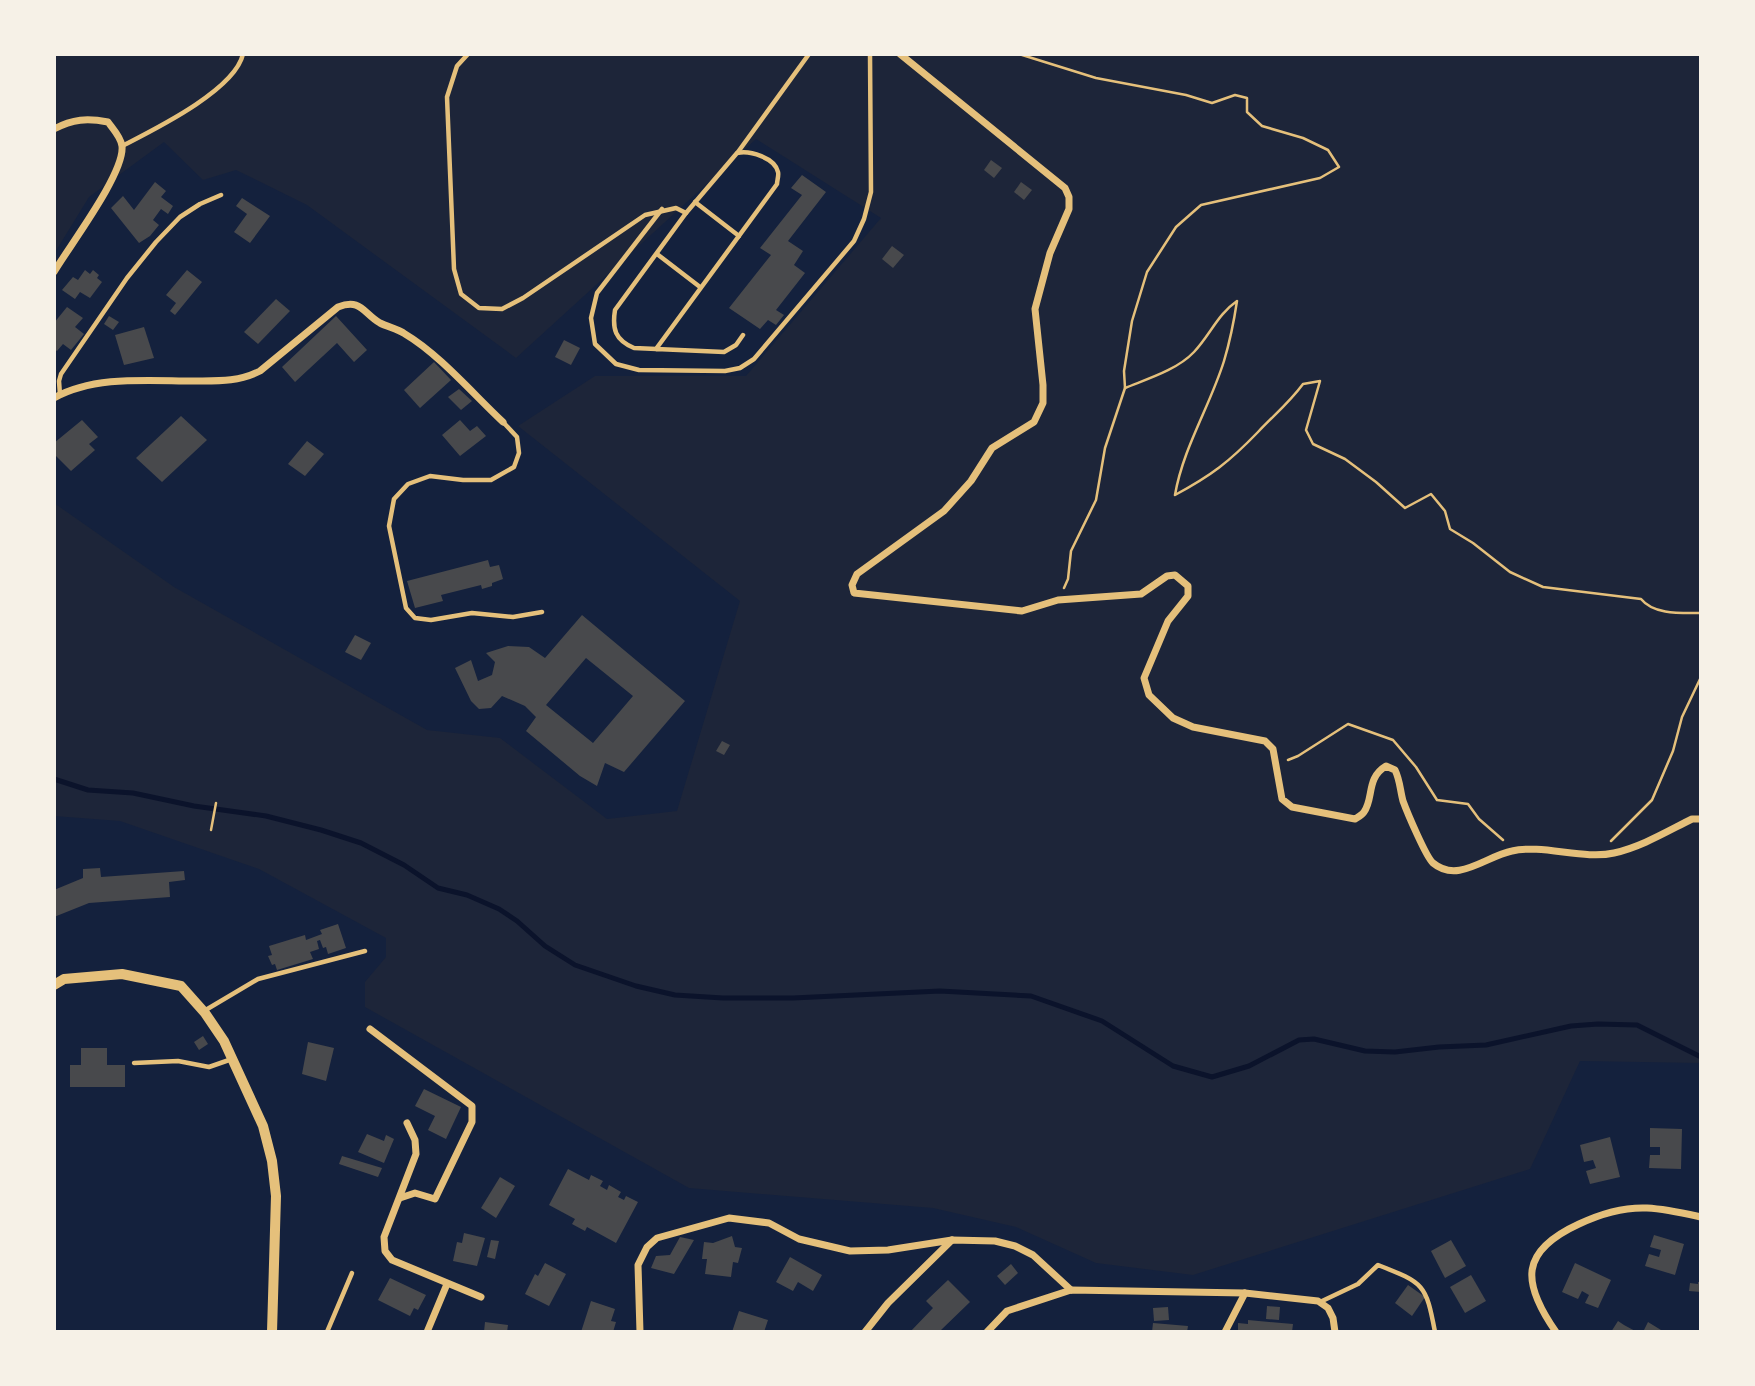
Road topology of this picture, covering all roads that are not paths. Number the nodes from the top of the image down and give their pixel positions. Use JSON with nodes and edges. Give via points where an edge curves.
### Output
{"nodes":[{"id":1,"x":243,"y":54,"type":"edge"},
{"id":2,"x":468,"y":54,"type":"edge"},
{"id":3,"x":809,"y":54,"type":"edge"},
{"id":4,"x":870,"y":54,"type":"edge"},
{"id":5,"x":900,"y":54,"type":"edge"},
{"id":6,"x":54,"y":129,"type":"edge"},
{"id":7,"x":122,"y":146,"type":"junction"},
{"id":8,"x":737,"y":153,"type":"junction"},
{"id":9,"x":221,"y":195,"type":"dead end"},
{"id":10,"x":695,"y":202,"type":"junction"},
{"id":11,"x":662,"y":209,"type":"junction"},
{"id":12,"x":686,"y":213,"type":"junction"},
{"id":13,"x":738,"y":236,"type":"junction"},
{"id":14,"x":657,"y":254,"type":"junction"},
{"id":15,"x":54,"y":272,"type":"edge"},
{"id":16,"x":700,"y":287,"type":"junction"},
{"id":17,"x":743,"y":335,"type":"dead end"},
{"id":18,"x":656,"y":349,"type":"junction"},
{"id":19,"x":57,"y":396,"type":"edge"},
{"id":20,"x":503,"y":422,"type":"joint"},
{"id":21,"x":542,"y":612,"type":"dead end"},
{"id":22,"x":1701,"y":819,"type":"edge"},
{"id":23,"x":365,"y":951,"type":"dead end"},
{"id":24,"x":54,"y":985,"type":"edge"},
{"id":25,"x":204,"y":1011,"type":"junction"},
{"id":26,"x":370,"y":1029,"type":"dead end"},
{"id":27,"x":232,"y":1059,"type":"junction"},
{"id":28,"x":134,"y":1063,"type":"dead end"},
{"id":29,"x":407,"y":1123,"type":"dead end"},
{"id":30,"x":400,"y":1198,"type":"junction"},
{"id":31,"x":1701,"y":1217,"type":"edge"},
{"id":32,"x":952,"y":1240,"type":"junction"},
{"id":33,"x":352,"y":1273,"type":"dead end"},
{"id":34,"x":447,"y":1284,"type":"junction"},
{"id":35,"x":1071,"y":1290,"type":"junction"},
{"id":36,"x":1245,"y":1293,"type":"junction"},
{"id":37,"x":481,"y":1297,"type":"dead end"},
{"id":38,"x":1320,"y":1302,"type":"junction"},
{"id":39,"x":272,"y":1332,"type":"edge"},
{"id":40,"x":327,"y":1332,"type":"edge"},
{"id":41,"x":428,"y":1332,"type":"edge"},
{"id":42,"x":640,"y":1332,"type":"edge"},
{"id":43,"x":865,"y":1332,"type":"edge"},
{"id":44,"x":987,"y":1332,"type":"edge"},
{"id":45,"x":1225,"y":1332,"type":"edge"},
{"id":46,"x":1335,"y":1332,"type":"edge"},
{"id":47,"x":1435,"y":1332,"type":"edge"},
{"id":48,"x":1556,"y":1332,"type":"edge"}],
"edges":[{"from":1,"to":7,"type":"lane","via":[[238,69],[218,89]]},
{"from":2,"to":11,"type":"lane","via":[[457,66],[447,97],[454,269],[461,294],[479,308],[502,309],[645,215]]},
{"from":3,"to":8,"type":"lane"},
{"from":4,"to":11,"type":"lane","via":[[871,192],[864,219],[854,241],[754,359],[740,368],[639,370],[616,364],[595,344],[591,318],[597,293]]},
{"from":5,"to":22,"type":"street","via":[[1065,188],[1069,209],[1050,253],[1035,309],[1044,385],[1043,404],[1034,422],[992,448],[944,511],[857,573],[854,593],[1022,611],[1058,600],[1141,594],[1175,575],[1188,586],[1188,596],[1168,621],[1144,678],[1149,695],[1173,718],[1193,727],[1265,741],[1273,749],[1282,799],[1292,807],[1355,819],[1365,811],[1370,787],[1380,770],[1386,766],[1395,770],[1430,861],[1445,871],[1467,870],[1515,850],[1609,855]]},
{"from":6,"to":7,"type":"street","via":[[88,118],[108,122]]},
{"from":7,"to":15,"type":"street","via":[[120,162],[106,189]]},
{"from":8,"to":10,"type":"lane"},
{"from":8,"to":13,"type":"lane","via":[[755,152],[779,173]]},
{"from":9,"to":19,"type":"lane","via":[[180,217],[127,278],[61,374]]},
{"from":10,"to":12,"type":"lane"},
{"from":10,"to":13,"type":"lane"},
{"from":11,"to":12,"type":"lane"},
{"from":12,"to":14,"type":"lane"},
{"from":13,"to":16,"type":"lane"},
{"from":14,"to":16,"type":"lane"},
{"from":14,"to":18,"type":"lane","via":[[615,310],[613,323],[623,344]]},
{"from":16,"to":18,"type":"lane"},
{"from":17,"to":18,"type":"lane","via":[[724,352]]},
{"from":19,"to":20,"type":"street","via":[[97,384],[249,377],[348,303],[426,349]]},
{"from":20,"to":21,"type":"lane","via":[[517,437],[519,453],[514,467],[491,480],[430,476],[408,484],[394,499],[389,526],[406,608],[415,618],[472,613],[513,617]]},
{"from":23,"to":25,"type":"lane","via":[[258,979]]},
{"from":24,"to":25,"type":"street","via":[[64,979],[122,974],[181,985]]},
{"from":25,"to":27,"type":"street"},
{"from":26,"to":30,"type":"street","via":[[472,1106],[472,1122],[435,1199],[415,1192]]},
{"from":27,"to":28,"type":"lane","via":[[209,1067],[178,1061]]},
{"from":27,"to":39,"type":"street","via":[[263,1126],[272,1161],[276,1196]]},
{"from":29,"to":30,"type":"street","via":[[416,1154]]},
{"from":30,"to":34,"type":"street","via":[[384,1237],[385,1251],[391,1260]]},
{"from":31,"to":48,"type":"street","via":[[1673,1210],[1617,1210],[1564,1231],[1545,1245],[1536,1254],[1532,1279],[1540,1307]]},
{"from":32,"to":35,"type":"street","via":[[1015,1246]]},
{"from":32,"to":42,"type":"street","via":[[850,1251],[799,1239],[769,1223],[729,1218],[657,1238],[638,1265]]},
{"from":32,"to":43,"type":"street"},
{"from":33,"to":40,"type":"lane"},
{"from":34,"to":37,"type":"street"},
{"from":34,"to":41,"type":"street"},
{"from":35,"to":36,"type":"street"},
{"from":35,"to":44,"type":"street","via":[[1007,1311]]},
{"from":36,"to":38,"type":"street"},
{"from":36,"to":45,"type":"street"},
{"from":38,"to":46,"type":"street","via":[[1334,1318]]},
{"from":38,"to":47,"type":"lane","via":[[1358,1284],[1378,1265],[1407,1276],[1424,1290]]}]}
